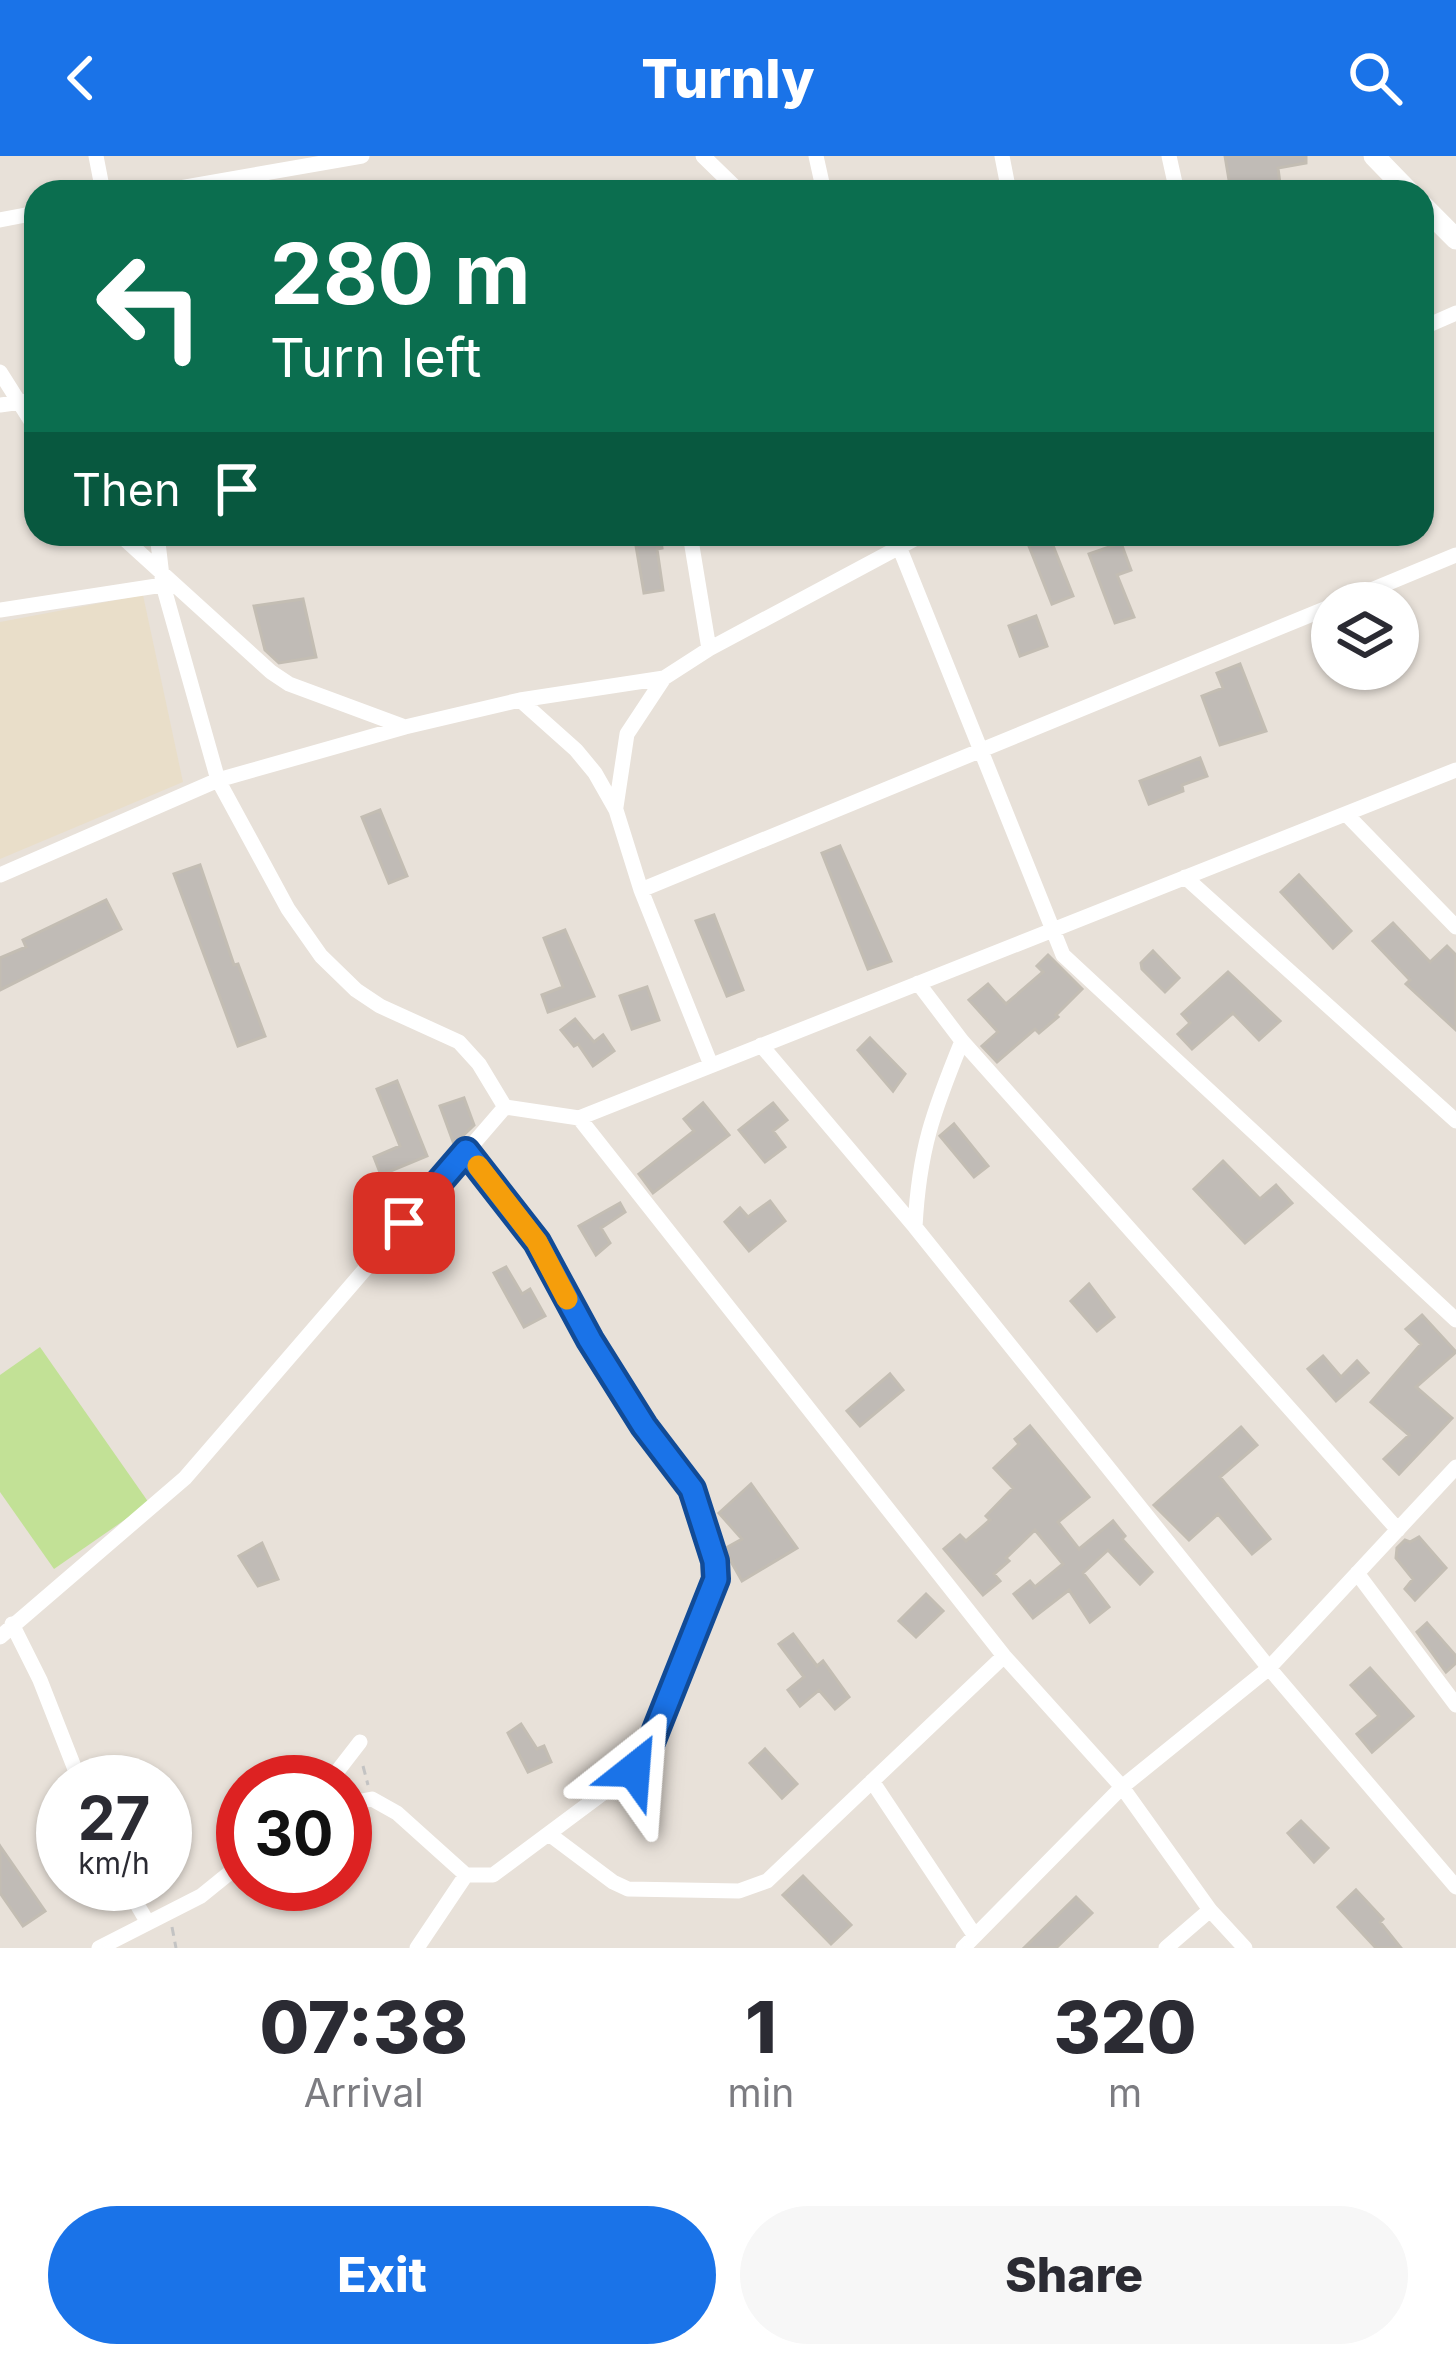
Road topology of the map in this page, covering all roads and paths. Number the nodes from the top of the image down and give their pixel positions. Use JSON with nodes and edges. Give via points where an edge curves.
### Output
{"nodes":[{"id":1,"x":362,"y":156,"type":"edge"},
{"id":2,"x":703,"y":156,"type":"edge"},
{"id":3,"x":1373,"y":156,"type":"edge"},
{"id":4,"x":225,"y":180,"type":"edge"},
{"id":5,"x":728,"y":180,"type":"edge"},
{"id":6,"x":1397,"y":180,"type":"edge"},
{"id":7,"x":1434,"y":217,"type":"edge"},
{"id":8,"x":1456,"y":239,"type":"edge"},
{"id":9,"x":0,"y":372,"type":"edge"},
{"id":10,"x":24,"y":397,"type":"edge"},
{"id":11,"x":131,"y":546,"type":"edge"},
{"id":12,"x":158,"y":546,"type":"edge"},
{"id":13,"x":692,"y":546,"type":"edge"},
{"id":14,"x":887,"y":546,"type":"edge"},
{"id":15,"x":898,"y":546,"type":"edge"},
{"id":16,"x":1456,"y":555,"type":"edge"},
{"id":17,"x":162,"y":578,"type":"junction"},
{"id":18,"x":1390,"y":582,"type":"edge"},
{"id":19,"x":0,"y":610,"type":"edge"},
{"id":20,"x":1311,"y":614,"type":"edge"},
{"id":21,"x":710,"y":649,"type":"junction"},
{"id":22,"x":664,"y":678,"type":"junction"},
{"id":23,"x":520,"y":700,"type":"junction"},
{"id":24,"x":405,"y":728,"type":"junction"},
{"id":25,"x":979,"y":751,"type":"junction"},
{"id":26,"x":1456,"y":770,"type":"edge"},
{"id":27,"x":218,"y":780,"type":"junction"},
{"id":28,"x":616,"y":810,"type":"junction"},
{"id":29,"x":1348,"y":816,"type":"junction"},
{"id":30,"x":0,"y":875,"type":"edge"},
{"id":31,"x":1185,"y":877,"type":"junction"},
{"id":32,"x":641,"y":890,"type":"junction"},
{"id":33,"x":1456,"y":927,"type":"edge"},
{"id":34,"x":1050,"y":930,"type":"junction"},
{"id":35,"x":918,"y":983,"type":"junction"},
{"id":36,"x":962,"y":1041,"type":"junction"},
{"id":37,"x":761,"y":1045,"type":"junction"},
{"id":38,"x":710,"y":1065,"type":"junction"},
{"id":39,"x":505,"y":1107,"type":"junction"},
{"id":40,"x":579,"y":1118,"type":"junction"},
{"id":41,"x":1456,"y":1121,"type":"edge"},
{"id":42,"x":466,"y":1151,"type":"junction"},
{"id":43,"x":918,"y":1169,"type":"junction"},
{"id":44,"x":892,"y":1199,"type":"junction"},
{"id":45,"x":916,"y":1227,"type":"junction"},
{"id":46,"x":1456,"y":1321,"type":"edge"},
{"id":47,"x":1456,"y":1467,"type":"edge"},
{"id":48,"x":1398,"y":1530,"type":"junction"},
{"id":49,"x":1357,"y":1573,"type":"junction"},
{"id":50,"x":6,"y":1630,"type":"edge"},
{"id":51,"x":1004,"y":1656,"type":"junction"},
{"id":52,"x":1269,"y":1668,"type":"junction"},
{"id":53,"x":1456,"y":1704,"type":"edge"},
{"id":54,"x":359,"y":1744,"type":"joint"},
{"id":55,"x":69,"y":1755,"type":"edge"},
{"id":56,"x":350,"y":1755,"type":"edge"},
{"id":57,"x":362,"y":1755,"type":"edge"},
{"id":58,"x":872,"y":1781,"type":"junction"},
{"id":59,"x":1122,"y":1787,"type":"junction"},
{"id":60,"x":372,"y":1799,"type":"edge"},
{"id":61,"x":549,"y":1834,"type":"junction"},
{"id":62,"x":466,"y":1876,"type":"junction"},
{"id":63,"x":216,"y":1884,"type":"edge"},
{"id":64,"x":1456,"y":1887,"type":"edge"},
{"id":65,"x":1210,"y":1910,"type":"junction"},
{"id":66,"x":141,"y":1911,"type":"edge"},
{"id":67,"x":171,"y":1913,"type":"junction"},
{"id":68,"x":148,"y":1923,"type":"junction"},
{"id":69,"x":969,"y":1942,"type":"edge"},
{"id":70,"x":99,"y":1948,"type":"edge"},
{"id":71,"x":176,"y":1948,"type":"edge"},
{"id":72,"x":417,"y":1948,"type":"edge"},
{"id":73,"x":1166,"y":1948,"type":"edge"},
{"id":74,"x":1245,"y":1948,"type":"edge"}],
"edges":[{"from":1,"to":4,"type":"street"},
{"from":2,"to":5,"type":"street"},
{"from":3,"to":6,"type":"street"},
{"from":7,"to":8,"type":"street"},
{"from":9,"to":10,"type":"street"},
{"from":11,"to":17,"type":"street"},
{"from":12,"to":17,"type":"street"},
{"from":13,"to":21,"type":"street"},
{"from":14,"to":21,"type":"street"},
{"from":15,"to":25,"type":"street"},
{"from":16,"to":18,"type":"street"},
{"from":17,"to":19,"type":"street"},
{"from":17,"to":24,"type":"street","via":[[289,684]]},
{"from":17,"to":27,"type":"street"},
{"from":20,"to":25,"type":"street"},
{"from":21,"to":22,"type":"street"},
{"from":22,"to":23,"type":"street"},
{"from":22,"to":28,"type":"street","via":[[627,734]]},
{"from":23,"to":24,"type":"street"},
{"from":23,"to":28,"type":"street","via":[[576,750]]},
{"from":24,"to":27,"type":"street"},
{"from":25,"to":32,"type":"street"},
{"from":25,"to":34,"type":"street"},
{"from":26,"to":29,"type":"street"},
{"from":27,"to":30,"type":"street"},
{"from":27,"to":39,"type":"street","via":[[322,956],[380,1006],[459,1042]]},
{"from":28,"to":32,"type":"street"},
{"from":29,"to":31,"type":"street"},
{"from":29,"to":33,"type":"street"},
{"from":31,"to":34,"type":"street"},
{"from":31,"to":41,"type":"street"},
{"from":32,"to":38,"type":"street"},
{"from":34,"to":35,"type":"street"},
{"from":34,"to":46,"type":"street","via":[[1063,955]]},
{"from":35,"to":36,"type":"street"},
{"from":35,"to":37,"type":"street"},
{"from":36,"to":43,"type":"street"},
{"from":36,"to":48,"type":"street"},
{"from":37,"to":38,"type":"street"},
{"from":37,"to":44,"type":"street"},
{"from":38,"to":40,"type":"street"},
{"from":39,"to":40,"type":"street"},
{"from":39,"to":42,"type":"street"},
{"from":40,"to":51,"type":"street"},
{"from":42,"to":50,"type":"street","via":[[185,1478]]},
{"from":42,"to":61,"type":"street","via":[[537,1242],[590,1340],[692,1489],[715,1561],[712,1598],[646,1755]]},
{"from":43,"to":44,"type":"street"},
{"from":43,"to":45,"type":"street"},
{"from":44,"to":45,"type":"street"},
{"from":45,"to":52,"type":"street"},
{"from":47,"to":48,"type":"street"},
{"from":48,"to":49,"type":"street"},
{"from":49,"to":52,"type":"street"},
{"from":49,"to":53,"type":"street"},
{"from":50,"to":55,"type":"street","via":[[40,1680]]},
{"from":51,"to":58,"type":"street"},
{"from":51,"to":59,"type":"street"},
{"from":52,"to":59,"type":"street"},
{"from":52,"to":64,"type":"street"},
{"from":54,"to":56,"type":"street"},
{"from":54,"to":57,"type":"path"},
{"from":58,"to":61,"type":"street","via":[[766,1881],[739,1892],[628,1888]]},
{"from":58,"to":69,"type":"street"},
{"from":59,"to":65,"type":"street"},
{"from":59,"to":69,"type":"street"},
{"from":60,"to":62,"type":"street"},
{"from":61,"to":62,"type":"street","via":[[494,1875]]},
{"from":62,"to":72,"type":"street"},
{"from":63,"to":67,"type":"street"},
{"from":65,"to":73,"type":"street"},
{"from":65,"to":74,"type":"street"},
{"from":66,"to":68,"type":"street"},
{"from":67,"to":68,"type":"street"},
{"from":67,"to":71,"type":"path"},
{"from":68,"to":70,"type":"street"}]}
